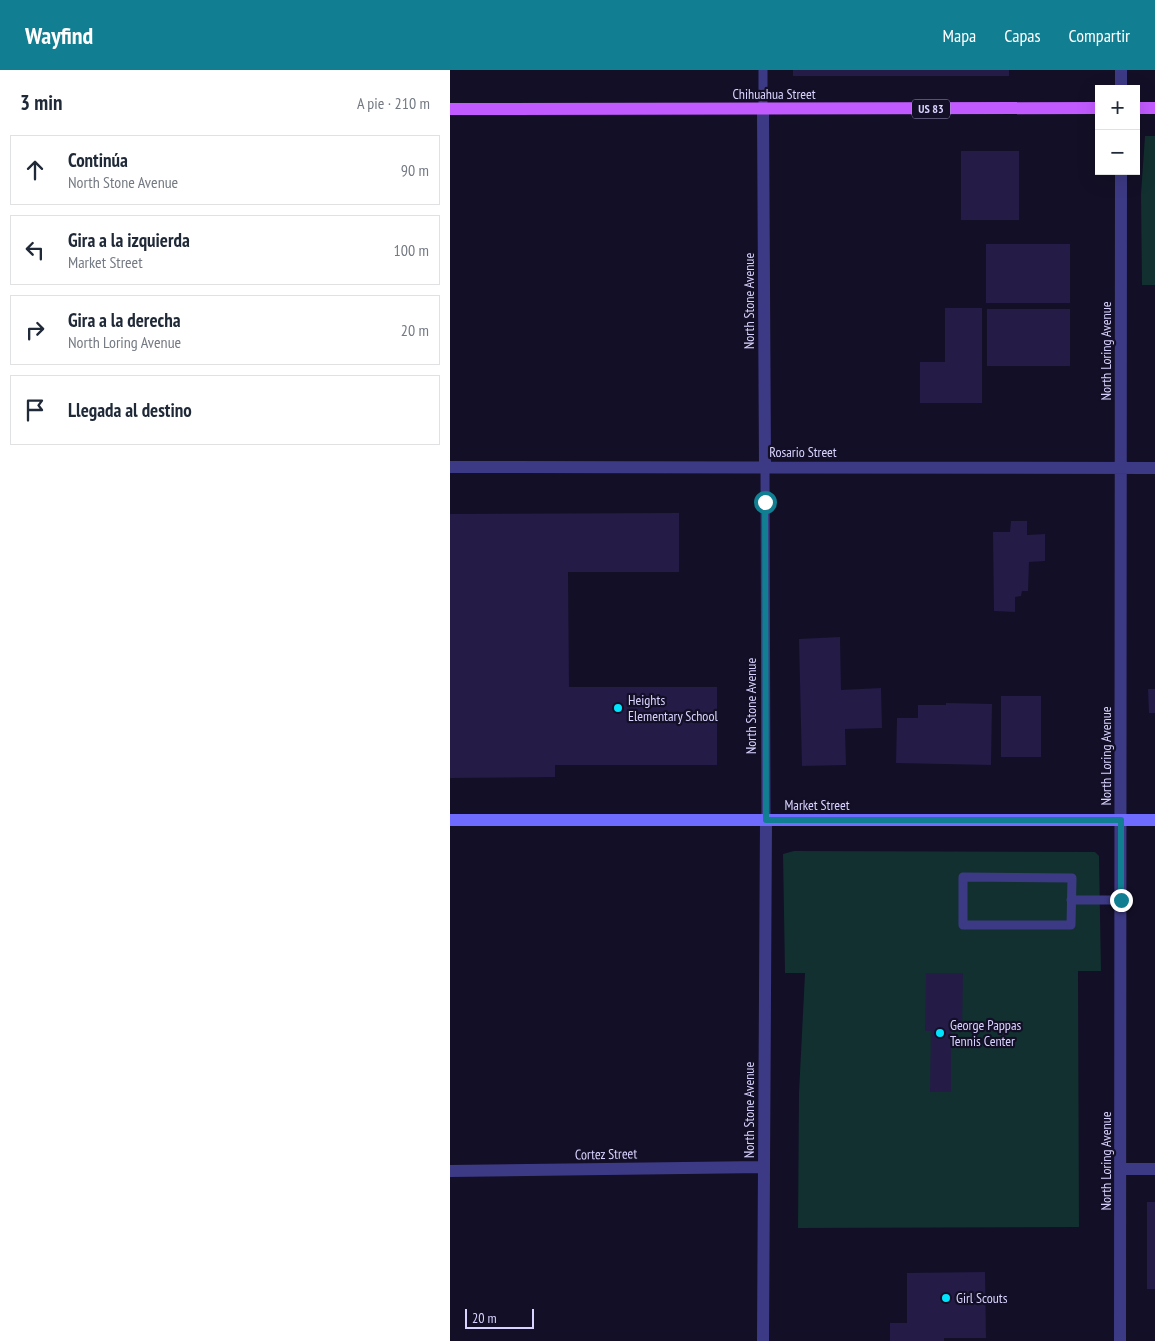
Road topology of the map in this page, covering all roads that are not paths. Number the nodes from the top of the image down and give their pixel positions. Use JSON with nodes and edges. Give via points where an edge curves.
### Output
{"nodes":[{"id":1,"x":764,"y":70,"type":"edge"},
{"id":2,"x":1121,"y":70,"type":"edge"},
{"id":3,"x":1121,"y":85,"type":"edge"},
{"id":4,"x":1095,"y":108,"type":"edge"},
{"id":5,"x":1140,"y":108,"type":"edge"},
{"id":6,"x":1155,"y":108,"type":"edge"},
{"id":7,"x":450,"y":109,"type":"edge"},
{"id":8,"x":764,"y":109,"type":"junction"},
{"id":9,"x":1121,"y":175,"type":"edge"},
{"id":10,"x":450,"y":467,"type":"edge"},
{"id":11,"x":765,"y":467,"type":"junction"},
{"id":12,"x":1121,"y":468,"type":"junction"},
{"id":13,"x":1155,"y":468,"type":"edge"},
{"id":14,"x":450,"y":820,"type":"edge"},
{"id":15,"x":766,"y":820,"type":"junction"},
{"id":16,"x":1121,"y":820,"type":"junction"},
{"id":17,"x":1155,"y":820,"type":"edge"},
{"id":18,"x":1071,"y":900,"type":"junction"},
{"id":19,"x":1121,"y":900,"type":"junction"},
{"id":20,"x":763,"y":1167,"type":"junction"},
{"id":21,"x":1121,"y":1169,"type":"junction"},
{"id":22,"x":1155,"y":1169,"type":"edge"},
{"id":23,"x":450,"y":1171,"type":"edge"},
{"id":24,"x":763,"y":1341,"type":"edge"},
{"id":25,"x":1120,"y":1341,"type":"edge"}],
"edges":[{"from":1,"to":8,"type":"lane","name":"North Stone Avenue"},
{"from":2,"to":3,"type":"street"},
{"from":4,"to":8,"type":"main road","name":"Chihuahua Street","number":"US 83"},
{"from":5,"to":6,"type":"main road"},
{"from":7,"to":8,"type":"main road","name":"Chihuahua Street","number":"US 83"},
{"from":8,"to":11,"type":"street","name":"North Stone Avenue"},
{"from":9,"to":12,"type":"street","name":"North Loring Avenue"},
{"from":10,"to":11,"type":"street","name":"Rosario Street"},
{"from":11,"to":12,"type":"street","name":"Rosario Street"},
{"from":11,"to":15,"type":"lane","name":"North Stone Avenue"},
{"from":12,"to":13,"type":"street","name":"Rosario Street"},
{"from":12,"to":16,"type":"street","name":"North Loring Avenue"},
{"from":14,"to":15,"type":"street","name":"Market Street"},
{"from":15,"to":16,"type":"street","name":"Market Street"},
{"from":15,"to":20,"type":"street","name":"North Stone Avenue"},
{"from":16,"to":17,"type":"street","name":"Market Street"},
{"from":16,"to":19,"type":"street","name":"North Loring Avenue"},
{"from":18,"to":18,"type":"lane","via":[[1071,925],[963,925],[963,877],[1072,878]]},
{"from":18,"to":19,"type":"lane"},
{"from":19,"to":21,"type":"street","name":"North Loring Avenue"},
{"from":20,"to":23,"type":"street","name":"Cortez Street"},
{"from":20,"to":24,"type":"street","name":"North Stone Avenue"},
{"from":21,"to":22,"type":"street"},
{"from":21,"to":25,"type":"street","name":"North Loring Avenue"}]}
